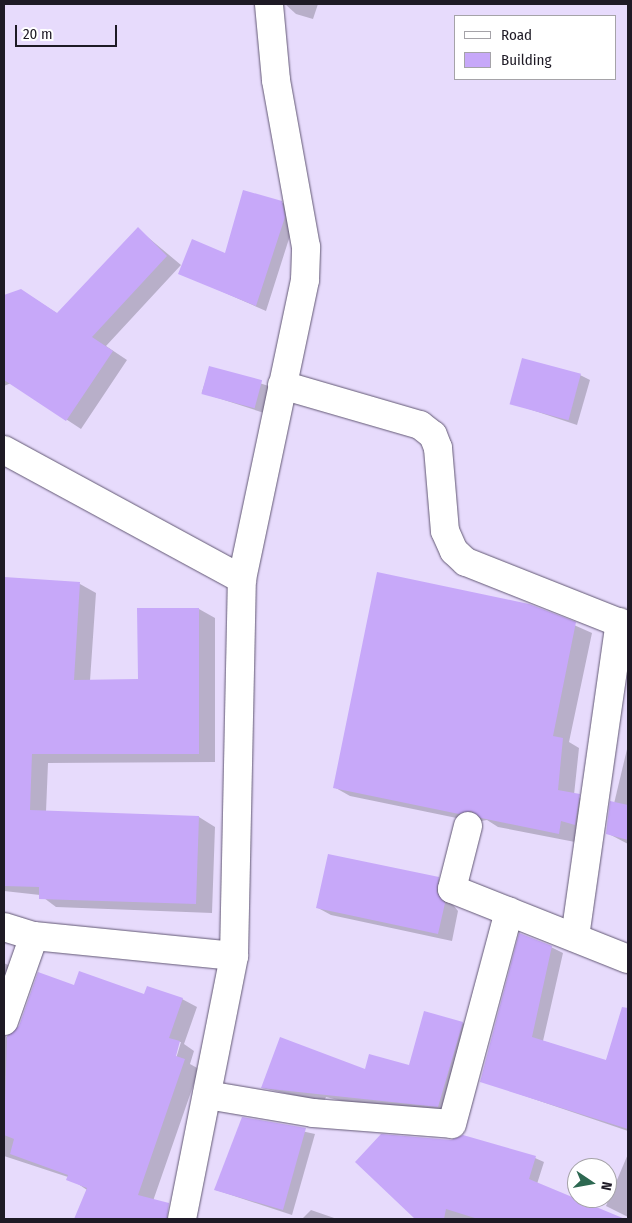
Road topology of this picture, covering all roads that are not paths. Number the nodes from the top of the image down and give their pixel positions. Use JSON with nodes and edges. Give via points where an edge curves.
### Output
{"nodes":[{"id":1,"x":269,"y":4,"type":"edge"},
{"id":2,"x":282,"y":385,"type":"junction"},
{"id":3,"x":4,"y":450,"type":"edge"},
{"id":4,"x":242,"y":580,"type":"junction"},
{"id":5,"x":624,"y":624,"type":"edge"},
{"id":6,"x":468,"y":826,"type":"dead end"},
{"id":7,"x":509,"y":911,"type":"junction"},
{"id":8,"x":4,"y":927,"type":"edge"},
{"id":9,"x":34,"y":936,"type":"junction"},
{"id":10,"x":575,"y":937,"type":"junction"},
{"id":11,"x":234,"y":956,"type":"junction"},
{"id":12,"x":628,"y":959,"type":"edge"},
{"id":13,"x":4,"y":1021,"type":"edge"},
{"id":14,"x":207,"y":1095,"type":"junction"},
{"id":15,"x":182,"y":1219,"type":"edge"}],
"edges":[{"from":1,"to":2,"type":"street","via":[[276,80],[306,246],[305,280]]},
{"from":2,"to":4,"type":"street"},
{"from":2,"to":5,"type":"street","via":[[420,425],[433,436],[438,448],[445,531],[454,551],[466,562]]},
{"from":3,"to":4,"type":"street"},
{"from":4,"to":11,"type":"street"},
{"from":5,"to":10,"type":"street"},
{"from":6,"to":7,"type":"street","via":[[452,889]]},
{"from":7,"to":10,"type":"street"},
{"from":7,"to":14,"type":"street","via":[[452,1124],[313,1113]]},
{"from":8,"to":9,"type":"street"},
{"from":9,"to":11,"type":"street"},
{"from":9,"to":13,"type":"street"},
{"from":10,"to":12,"type":"street"},
{"from":11,"to":14,"type":"street"},
{"from":14,"to":15,"type":"street"}]}
